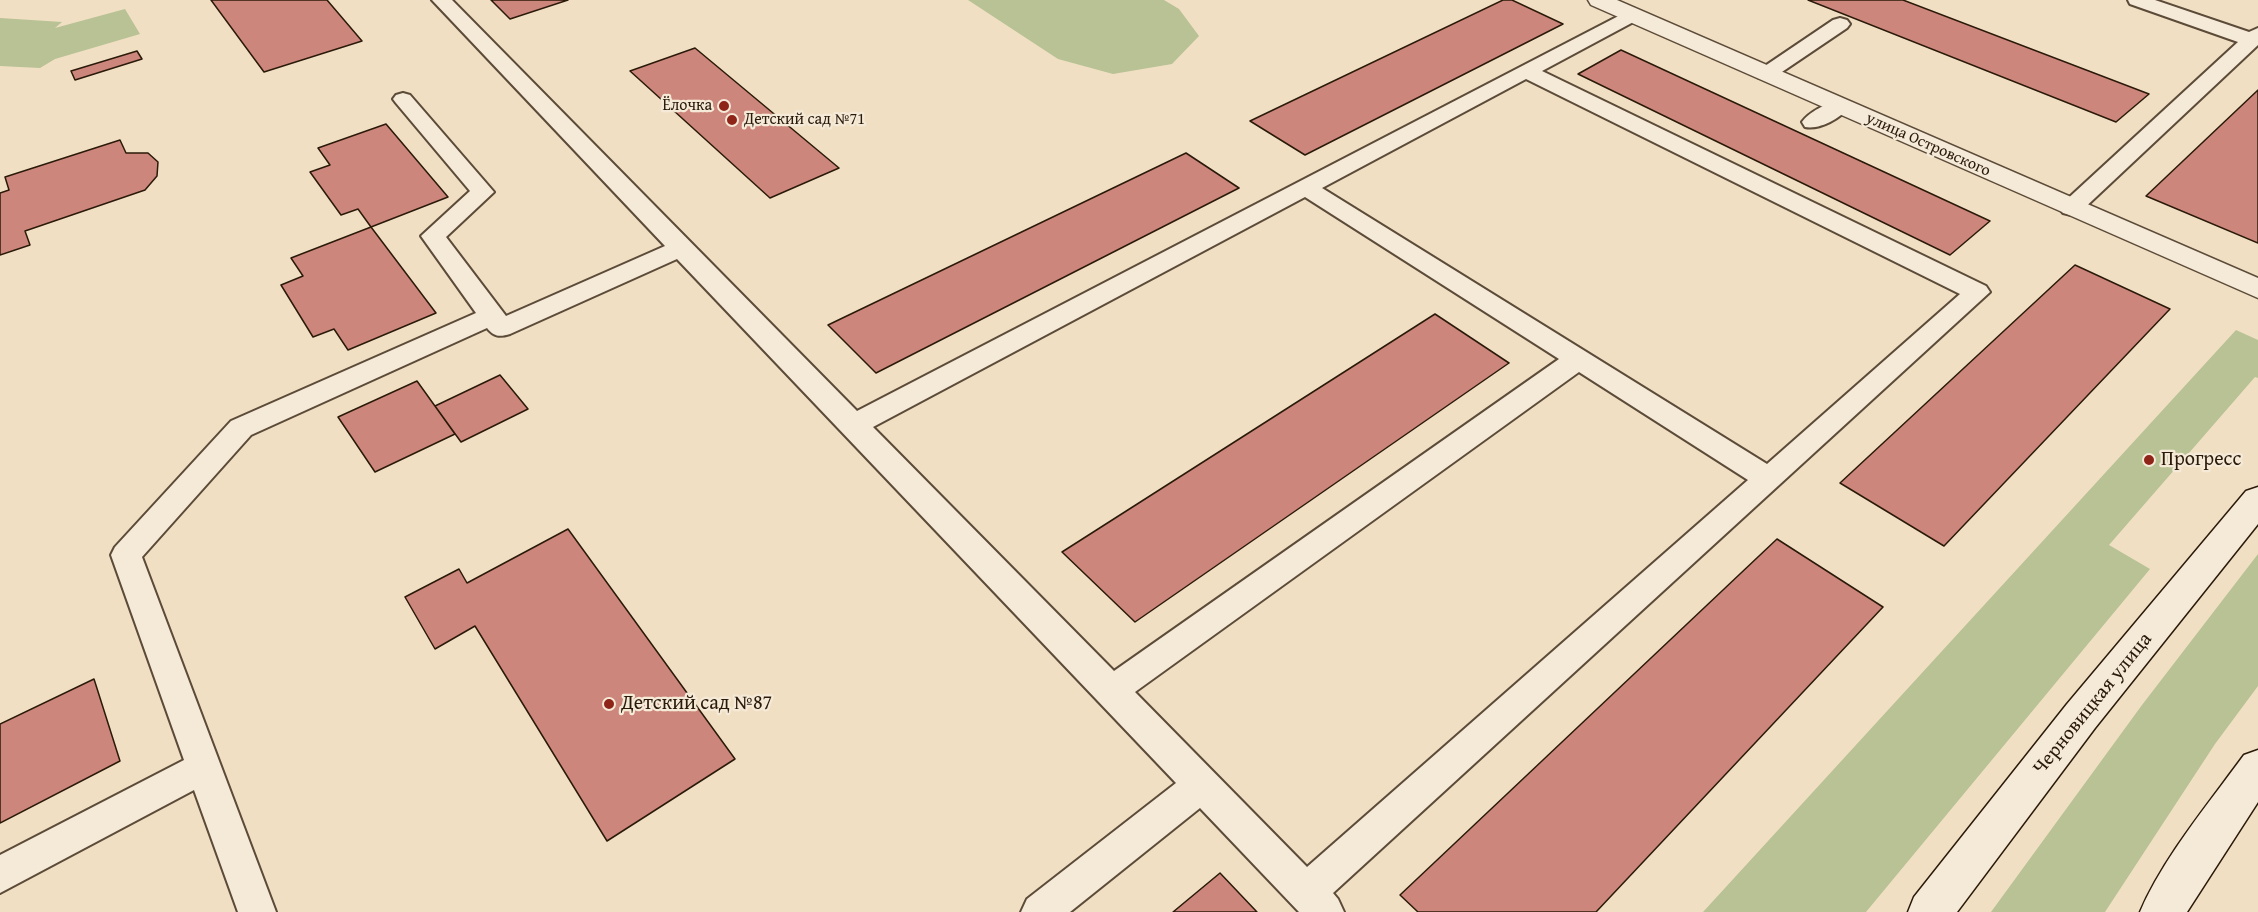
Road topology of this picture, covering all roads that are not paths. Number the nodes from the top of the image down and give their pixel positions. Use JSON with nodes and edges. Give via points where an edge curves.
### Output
{"nodes":[{"id":1,"x":441,"y":0,"type":"edge"},
{"id":2,"x":1599,"y":0,"type":"edge"},
{"id":3,"x":2137,"y":0,"type":"edge"},
{"id":4,"x":1632,"y":15,"type":"junction"},
{"id":5,"x":1840,"y":24,"type":"dead end"},
{"id":6,"x":2255,"y":37,"type":"edge"},
{"id":7,"x":1526,"y":71,"type":"junction"},
{"id":8,"x":1766,"y":74,"type":"junction"},
{"id":9,"x":403,"y":99,"type":"dead end"},
{"id":10,"x":1839,"y":106,"type":"junction"},
{"id":11,"x":1813,"y":122,"type":"dead end"},
{"id":12,"x":1305,"y":187,"type":"junction"},
{"id":13,"x":2071,"y":208,"type":"junction"},
{"id":14,"x":682,"y":248,"type":"junction"},
{"id":15,"x":2258,"y":289,"type":"edge"},
{"id":16,"x":492,"y":316,"type":"junction"},
{"id":17,"x":1578,"y":359,"type":"junction"},
{"id":18,"x":853,"y":425,"type":"junction"},
{"id":19,"x":1769,"y":479,"type":"junction"},
{"id":20,"x":2258,"y":500,"type":"edge"},
{"id":21,"x":1111,"y":691,"type":"junction"},
{"id":22,"x":204,"y":767,"type":"junction"},
{"id":23,"x":2258,"y":768,"type":"edge"},
{"id":24,"x":1201,"y":785,"type":"junction"},
{"id":25,"x":0,"y":875,"type":"edge"},
{"id":26,"x":1315,"y":902,"type":"edge"},
{"id":27,"x":257,"y":912,"type":"edge"},
{"id":28,"x":1040,"y":912,"type":"edge"},
{"id":29,"x":1930,"y":912,"type":"edge"},
{"id":30,"x":2162,"y":912,"type":"edge"}],
"edges":[{"from":1,"to":14,"type":"lane"},
{"from":2,"to":4,"type":"street","name":"улица Островского"},
{"from":3,"to":6,"type":"lane"},
{"from":4,"to":7,"type":"lane"},
{"from":4,"to":8,"type":"street","name":"улица Островского"},
{"from":5,"to":8,"type":"lane"},
{"from":6,"to":13,"type":"lane"},
{"from":7,"to":12,"type":"lane"},
{"from":7,"to":19,"type":"lane","via":[[1977,292]]},
{"from":8,"to":10,"type":"street","name":"улица Островского"},
{"from":9,"to":16,"type":"lane","via":[[483,192],[433,236]]},
{"from":10,"to":11,"type":"lane"},
{"from":10,"to":13,"type":"street","name":"улица Островского"},
{"from":12,"to":17,"type":"lane"},
{"from":12,"to":18,"type":"lane"},
{"from":13,"to":15,"type":"street","name":"улица Островского"},
{"from":14,"to":16,"type":"lane","via":[[501,328]]},
{"from":14,"to":18,"type":"lane"},
{"from":16,"to":22,"type":"lane","via":[[241,428],[126,555]]},
{"from":17,"to":19,"type":"lane"},
{"from":17,"to":21,"type":"lane"},
{"from":18,"to":21,"type":"lane"},
{"from":19,"to":26,"type":"lane"},
{"from":20,"to":29,"type":"street","name":"Черновицкая улица","via":[[2081,716]]},
{"from":21,"to":24,"type":"lane"},
{"from":22,"to":25,"type":"lane"},
{"from":22,"to":27,"type":"lane"},
{"from":23,"to":30,"type":"street"},
{"from":24,"to":26,"type":"lane"},
{"from":24,"to":28,"type":"lane"}]}
